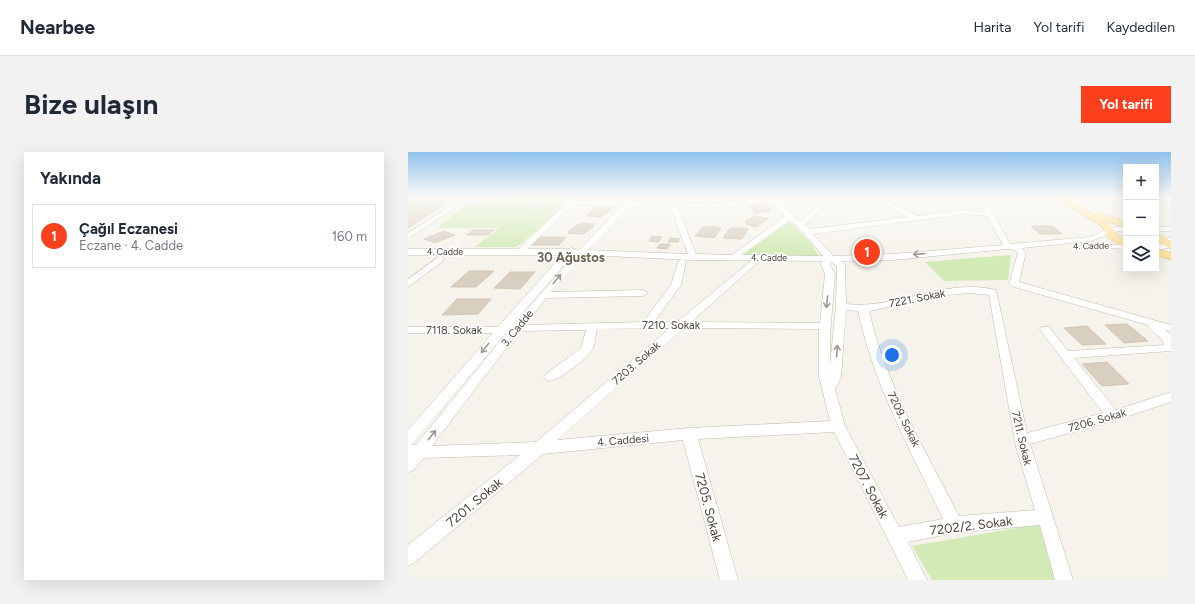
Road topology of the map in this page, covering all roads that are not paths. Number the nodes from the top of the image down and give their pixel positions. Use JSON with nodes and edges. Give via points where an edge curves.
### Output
{"nodes":[{"id":1,"x":438,"y":217,"type":"edge"},
{"id":2,"x":554,"y":217,"type":"edge"},
{"id":3,"x":610,"y":217,"type":"edge"},
{"id":4,"x":677,"y":217,"type":"edge"},
{"id":5,"x":789,"y":217,"type":"edge"},
{"id":6,"x":791,"y":217,"type":"edge"},
{"id":7,"x":809,"y":217,"type":"edge"},
{"id":8,"x":924,"y":217,"type":"edge"},
{"id":9,"x":991,"y":217,"type":"edge"},
{"id":10,"x":1092,"y":217,"type":"edge"},
{"id":11,"x":1102,"y":217,"type":"edge"},
{"id":12,"x":916,"y":218,"type":"joint"},
{"id":13,"x":800,"y":225,"type":"junction"},
{"id":14,"x":1123,"y":226,"type":"edge"},
{"id":15,"x":1123,"y":228,"type":"edge"},
{"id":16,"x":1159,"y":229,"type":"edge"},
{"id":17,"x":1171,"y":229,"type":"edge"},
{"id":18,"x":808,"y":232,"type":"junction"},
{"id":19,"x":1110,"y":232,"type":"junction"},
{"id":20,"x":408,"y":236,"type":"edge"},
{"id":21,"x":1159,"y":238,"type":"edge"},
{"id":22,"x":1123,"y":244,"type":"edge"},
{"id":23,"x":1170,"y":244,"type":"edge"},
{"id":24,"x":1123,"y":246,"type":"edge"},
{"id":25,"x":1159,"y":247,"type":"edge"},
{"id":26,"x":1016,"y":249,"type":"junction"},
{"id":27,"x":408,"y":252,"type":"edge"},
{"id":28,"x":520,"y":252,"type":"junction"},
{"id":29,"x":1159,"y":253,"type":"edge"},
{"id":30,"x":572,"y":256,"type":"junction"},
{"id":31,"x":1171,"y":256,"type":"edge"},
{"id":32,"x":693,"y":257,"type":"junction"},
{"id":33,"x":733,"y":258,"type":"junction"},
{"id":34,"x":408,"y":259,"type":"edge"},
{"id":35,"x":440,"y":259,"type":"junction"},
{"id":36,"x":827,"y":261,"type":"junction"},
{"id":37,"x":682,"y":262,"type":"junction"},
{"id":38,"x":752,"y":263,"type":"junction"},
{"id":39,"x":841,"y":265,"type":"junction"},
{"id":40,"x":408,"y":284,"type":"edge"},
{"id":41,"x":993,"y":292,"type":"joint"},
{"id":42,"x":643,"y":293,"type":"dead end"},
{"id":43,"x":544,"y":295,"type":"junction"},
{"id":44,"x":840,"y":306,"type":"junction"},
{"id":45,"x":863,"y":309,"type":"junction"},
{"id":46,"x":1148,"y":321,"type":"junction"},
{"id":47,"x":646,"y":325,"type":"junction"},
{"id":48,"x":680,"y":325,"type":"junction"},
{"id":49,"x":593,"y":326,"type":"junction"},
{"id":50,"x":825,"y":326,"type":"junction"},
{"id":51,"x":516,"y":328,"type":"junction"},
{"id":52,"x":1171,"y":328,"type":"edge"},
{"id":53,"x":1045,"y":329,"type":"dead end"},
{"id":54,"x":408,"y":330,"type":"edge"},
{"id":55,"x":500,"y":330,"type":"junction"},
{"id":56,"x":1066,"y":355,"type":"junction"},
{"id":57,"x":550,"y":377,"type":"dead end"},
{"id":58,"x":829,"y":388,"type":"junction"},
{"id":59,"x":1171,"y":397,"type":"edge"},
{"id":60,"x":1113,"y":416,"type":"junction"},
{"id":61,"x":838,"y":426,"type":"junction"},
{"id":62,"x":689,"y":434,"type":"junction"},
{"id":63,"x":408,"y":440,"type":"edge"},
{"id":64,"x":1022,"y":440,"type":"junction"},
{"id":65,"x":539,"y":448,"type":"junction"},
{"id":66,"x":414,"y":451,"type":"edge"},
{"id":67,"x":408,"y":466,"type":"edge"},
{"id":68,"x":1046,"y":517,"type":"junction"},
{"id":69,"x":954,"y":525,"type":"junction"},
{"id":70,"x":895,"y":536,"type":"junction"},
{"id":71,"x":408,"y":557,"type":"edge"},
{"id":72,"x":729,"y":580,"type":"edge"},
{"id":73,"x":918,"y":580,"type":"edge"},
{"id":74,"x":1064,"y":580,"type":"edge"}],
"edges":[{"from":1,"to":20,"type":"street"},
{"from":2,"to":28,"type":"street"},
{"from":3,"to":30,"type":"street","name":"3. Cadde"},
{"from":4,"to":32,"type":"street"},
{"from":5,"to":33,"type":"street"},
{"from":6,"to":13,"type":"street"},
{"from":7,"to":13,"type":"street"},
{"from":8,"to":12,"type":"street"},
{"from":9,"to":26,"type":"street"},
{"from":10,"to":19,"type":"main road"},
{"from":11,"to":14,"type":"main road"},
{"from":12,"to":18,"type":"street"},
{"from":13,"to":18,"type":"street"},
{"from":15,"to":19,"type":"street","name":"4. Cadde"},
{"from":16,"to":17,"type":"street"},
{"from":18,"to":36,"type":"street"},
{"from":19,"to":22,"type":"main road"},
{"from":19,"to":26,"type":"street","name":"4. Cadde","via":[[1091,240]]},
{"from":21,"to":23,"type":"main road"},
{"from":23,"to":25,"type":"street"},
{"from":24,"to":26,"type":"street","name":"4. Cadde"},
{"from":26,"to":36,"type":"street","name":"4. Cadde","one_way":true},
{"from":26,"to":39,"type":"street","name":"4. Cadde","via":[[899,264]]},
{"from":26,"to":46,"type":"street","via":[[1014,284]]},
{"from":27,"to":28,"type":"street","name":"4. Cadde"},
{"from":28,"to":30,"type":"street","name":"4. Cadde"},
{"from":29,"to":31,"type":"main road"},
{"from":30,"to":32,"type":"street","name":"4. Cadde"},
{"from":30,"to":35,"type":"street","name":"4. Cadde"},
{"from":30,"to":37,"type":"street","name":"4. Cadde"},
{"from":43,"to":30,"type":"street","name":"3. Cadde","one_way":true},
{"from":30,"to":55,"type":"street","name":"3. Cadde"},
{"from":32,"to":33,"type":"street","name":"4. Cadde"},
{"from":33,"to":36,"type":"street","name":"4. Cadde"},
{"from":34,"to":35,"type":"street","name":"4. Cadde"},
{"from":35,"to":40,"type":"street"},
{"from":36,"to":38,"type":"street","name":"4. Cadde"},
{"from":36,"to":39,"type":"street"},
{"from":36,"to":50,"type":"street","name":"7207. Sokak","one_way":true,"via":[[830,274]]},
{"from":37,"to":38,"type":"street","name":"4. Cadde"},
{"from":37,"to":47,"type":"street","via":[[676,285]]},
{"from":38,"to":48,"type":"street","name":"7203. Sokak"},
{"from":39,"to":44,"type":"street"},
{"from":41,"to":45,"type":"street","name":"7221. Sokak","via":[[947,292]]},
{"from":41,"to":64,"type":"street","name":"7211. Sokak"},
{"from":42,"to":43,"type":"street"},
{"from":43,"to":51,"type":"street","name":"3. Cadde"},
{"from":44,"to":45,"type":"street","name":"7221. Sokak"},
{"from":58,"to":44,"type":"street","one_way":true,"via":[[835,377]]},
{"from":45,"to":69,"type":"street","name":"7209. Sokak","via":[[871,344],[885,381]]},
{"from":46,"to":52,"type":"street"},
{"from":46,"to":56,"type":"street","via":[[1169,338],[1169,348]]},
{"from":47,"to":48,"type":"street","name":"7210. Sokak"},
{"from":47,"to":49,"type":"street","name":"7210. Sokak"},
{"from":48,"to":50,"type":"street","name":"7210. Sokak"},
{"from":48,"to":65,"type":"street","name":"7203. Sokak"},
{"from":49,"to":51,"type":"street","name":"7210. Sokak"},
{"from":49,"to":57,"type":"street","via":[[585,351]]},
{"from":50,"to":58,"type":"street","name":"7207. Sokak","via":[[824,365]]},
{"from":66,"to":51,"type":"street","name":"3. Cadde","one_way":true},
{"from":53,"to":56,"type":"street"},
{"from":54,"to":55,"type":"street","name":"7118. Sokak"},
{"from":55,"to":63,"type":"street","name":"3. Cadde","one_way":true},
{"from":56,"to":60,"type":"street"},
{"from":58,"to":61,"type":"street","name":"7207. Sokak"},
{"from":59,"to":60,"type":"street","name":"7206. Sokak"},
{"from":60,"to":64,"type":"street","name":"7206. Sokak"},
{"from":61,"to":62,"type":"street","name":"4. Caddesi"},
{"from":61,"to":70,"type":"street","name":"7207. Sokak"},
{"from":62,"to":65,"type":"street","name":"4. Caddesi"},
{"from":62,"to":72,"type":"street","name":"7205. Sokak"},
{"from":64,"to":68,"type":"street","name":"7211. Sokak"},
{"from":65,"to":66,"type":"street","name":"4. Caddesi"},
{"from":65,"to":71,"type":"street","name":"7201. Sokak"},
{"from":66,"to":67,"type":"street","name":"3. Cadde"},
{"from":68,"to":69,"type":"street","name":"7202/2. Sokak"},
{"from":68,"to":74,"type":"street","name":"7211. Sokak"},
{"from":69,"to":70,"type":"street","name":"7202/2. Sokak"},
{"from":70,"to":73,"type":"street","name":"7207. Sokak"}]}
